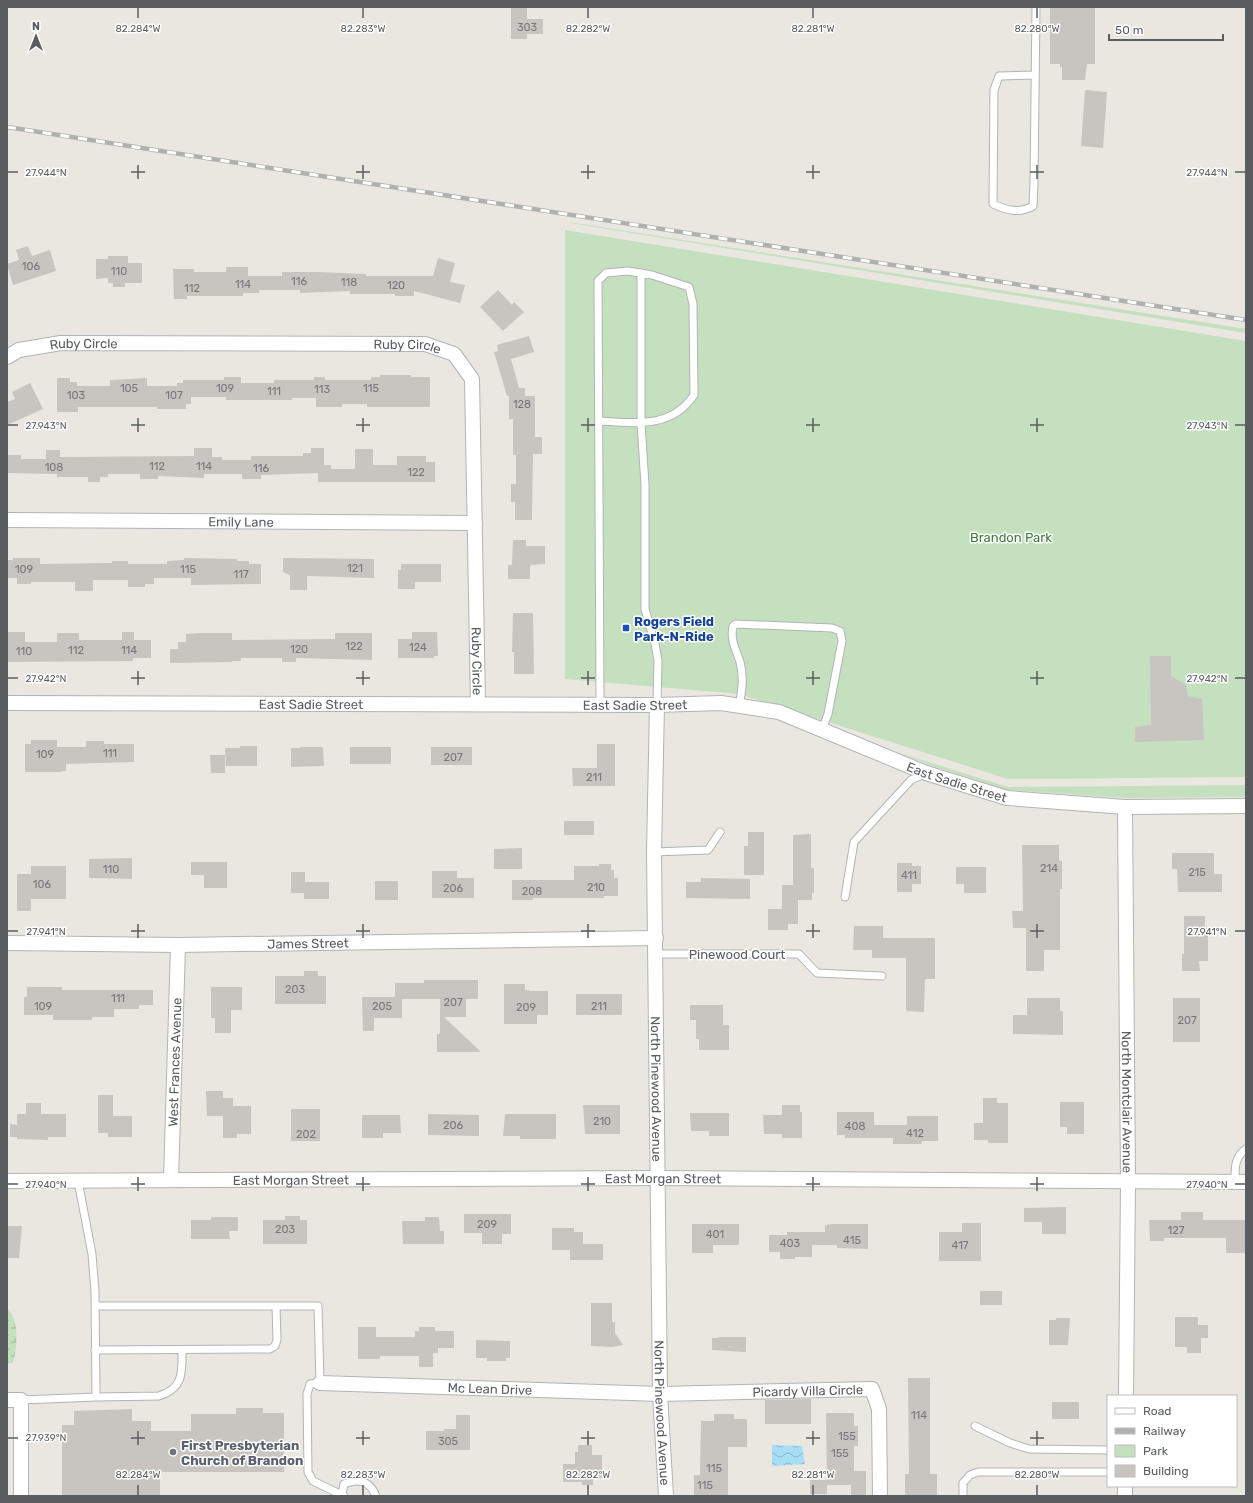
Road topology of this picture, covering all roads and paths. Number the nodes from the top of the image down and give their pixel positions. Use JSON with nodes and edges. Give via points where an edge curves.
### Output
{"nodes":[{"id":1,"x":1036,"y":7,"type":"edge"},
{"id":2,"x":1035,"y":75,"type":"junction"},
{"id":3,"x":641,"y":273,"type":"junction"},
{"id":4,"x":7,"y":357,"type":"edge"},
{"id":5,"x":599,"y":421,"type":"junction"},
{"id":6,"x":641,"y":423,"type":"junction"},
{"id":7,"x":7,"y":520,"type":"edge"},
{"id":8,"x":475,"y":523,"type":"junction"},
{"id":9,"x":7,"y":703,"type":"edge"},
{"id":10,"x":478,"y":704,"type":"junction"},
{"id":11,"x":600,"y":705,"type":"junction"},
{"id":12,"x":657,"y":705,"type":"junction"},
{"id":13,"x":739,"y":706,"type":"junction"},
{"id":14,"x":822,"y":730,"type":"junction"},
{"id":15,"x":926,"y":773,"type":"junction"},
{"id":16,"x":1246,"y":806,"type":"edge"},
{"id":17,"x":1125,"y":807,"type":"junction"},
{"id":18,"x":720,"y":832,"type":"dead end"},
{"id":19,"x":654,"y":852,"type":"junction"},
{"id":20,"x":845,"y":897,"type":"dead end"},
{"id":21,"x":656,"y":938,"type":"junction"},
{"id":22,"x":7,"y":943,"type":"edge"},
{"id":23,"x":178,"y":945,"type":"junction"},
{"id":24,"x":656,"y":954,"type":"junction"},
{"id":25,"x":882,"y":976,"type":"dead end"},
{"id":26,"x":1246,"y":1149,"type":"edge"},
{"id":27,"x":658,"y":1178,"type":"junction"},
{"id":28,"x":171,"y":1180,"type":"junction"},
{"id":29,"x":7,"y":1181,"type":"edge"},
{"id":30,"x":78,"y":1181,"type":"junction"},
{"id":31,"x":1128,"y":1182,"type":"junction"},
{"id":32,"x":1240,"y":1182,"type":"edge"},
{"id":33,"x":95,"y":1306,"type":"junction"},
{"id":34,"x":276,"y":1306,"type":"junction"},
{"id":35,"x":95,"y":1350,"type":"junction"},
{"id":36,"x":182,"y":1350,"type":"junction"},
{"id":37,"x":320,"y":1383,"type":"junction"},
{"id":38,"x":660,"y":1394,"type":"junction"},
{"id":39,"x":1126,"y":1395,"type":"edge"},
{"id":40,"x":96,"y":1396,"type":"junction"},
{"id":41,"x":7,"y":1400,"type":"edge"},
{"id":42,"x":21,"y":1400,"type":"junction"},
{"id":43,"x":975,"y":1426,"type":"dead end"},
{"id":44,"x":1107,"y":1450,"type":"edge"},
{"id":45,"x":1107,"y":1472,"type":"edge"},
{"id":46,"x":343,"y":1495,"type":"edge"},
{"id":47,"x":21,"y":1496,"type":"edge"},
{"id":48,"x":376,"y":1496,"type":"edge"},
{"id":49,"x":666,"y":1496,"type":"edge"},
{"id":50,"x":880,"y":1496,"type":"edge"},
{"id":51,"x":963,"y":1496,"type":"edge"}],
"edges":[{"from":1,"to":2,"type":"lane"},
{"from":2,"to":2,"type":"lane","via":[[1033,206],[1025,210],[1008,210],[993,204],[994,90],[999,76]]},
{"from":3,"to":5,"type":"lane","via":[[628,270],[606,272],[598,281]]},
{"from":3,"to":6,"type":"lane"},
{"from":3,"to":6,"type":"lane","via":[[689,288],[693,304],[694,395],[687,406],[673,416]]},
{"from":4,"to":8,"type":"street","name":"Ruby Circle","via":[[19,350],[61,343],[425,344],[454,354],[472,379]]},
{"from":5,"to":6,"type":"lane"},
{"from":5,"to":11,"type":"lane"},
{"from":6,"to":12,"type":"lane","via":[[645,485],[645,609],[658,660]]},
{"from":7,"to":8,"type":"street","name":"Emily Lane"},
{"from":8,"to":10,"type":"street","name":"Ruby Circle"},
{"from":9,"to":10,"type":"street","name":"East Sadie Street"},
{"from":10,"to":11,"type":"street","name":"East Sadie Street"},
{"from":11,"to":12,"type":"street","name":"East Sadie Street"},
{"from":12,"to":13,"type":"street","name":"East Sadie Street","via":[[721,703]]},
{"from":12,"to":19,"type":"street","name":"North Pinewood Avenue"},
{"from":13,"to":14,"type":"street","name":"East Sadie Street","via":[[779,712]]},
{"from":13,"to":14,"type":"lane","via":[[743,685],[740,661],[732,642],[733,626],[736,624],[832,628],[840,631],[842,636],[828,714]]},
{"from":14,"to":15,"type":"street","name":"East Sadie Street"},
{"from":15,"to":17,"type":"street","name":"East Sadie Street","via":[[1007,798]]},
{"from":15,"to":20,"type":"lane","via":[[911,780],[854,842]]},
{"from":16,"to":17,"type":"street","name":"East Sadie Street"},
{"from":17,"to":31,"type":"street","name":"North Montclair Avenue"},
{"from":18,"to":19,"type":"lane","via":[[708,850]]},
{"from":19,"to":21,"type":"street","name":"North Pinewood Avenue"},
{"from":21,"to":23,"type":"street","name":"James Street"},
{"from":21,"to":24,"type":"street","name":"North Pinewood Avenue"},
{"from":22,"to":23,"type":"street","name":"James Street"},
{"from":23,"to":28,"type":"street","name":"West Frances Avenue"},
{"from":24,"to":25,"type":"lane","name":"Pinewood Court","via":[[799,954],[816,973]]},
{"from":24,"to":27,"type":"street","name":"North Pinewood Avenue"},
{"from":26,"to":32,"type":"lane","via":[[1239,1153],[1235,1164]]},
{"from":27,"to":28,"type":"street","name":"East Morgan Street"},
{"from":27,"to":31,"type":"street","name":"East Morgan Street"},
{"from":27,"to":38,"type":"street","name":"North Pinewood Avenue"},
{"from":28,"to":30,"type":"street","name":"East Morgan Street"},
{"from":29,"to":30,"type":"street","name":"East Morgan Street"},
{"from":30,"to":33,"type":"lane","via":[[92,1254]]},
{"from":31,"to":32,"type":"street","name":"East Morgan Street"},
{"from":31,"to":39,"type":"street","name":"North Montclair Avenue"},
{"from":33,"to":34,"type":"lane"},
{"from":33,"to":35,"type":"lane"},
{"from":34,"to":36,"type":"lane","via":[[277,1340],[275,1346],[270,1349]]},
{"from":34,"to":37,"type":"lane","via":[[318,1306]]},
{"from":35,"to":36,"type":"lane"},
{"from":35,"to":40,"type":"lane"},
{"from":36,"to":40,"type":"lane","via":[[182,1375],[176,1386],[168,1393],[159,1396]]},
{"from":37,"to":38,"type":"street","name":"Mc Lean Drive"},
{"from":37,"to":46,"type":"lane","via":[[310,1384],[307,1394],[308,1472],[313,1481]]},
{"from":38,"to":49,"type":"street","name":"North Pinewood Avenue"},
{"from":38,"to":50,"type":"street","name":"Picardy Villa Circle","via":[[872,1389],[879,1409]]},
{"from":40,"to":42,"type":"lane"},
{"from":41,"to":42,"type":"street"},
{"from":42,"to":47,"type":"street"},
{"from":43,"to":44,"type":"lane","via":[[1029,1449]]},
{"from":45,"to":51,"type":"lane","via":[[978,1472],[970,1475],[963,1483]]},
{"from":46,"to":48,"type":"lane","via":[[344,1484],[355,1480],[367,1483],[373,1488]]}]}
